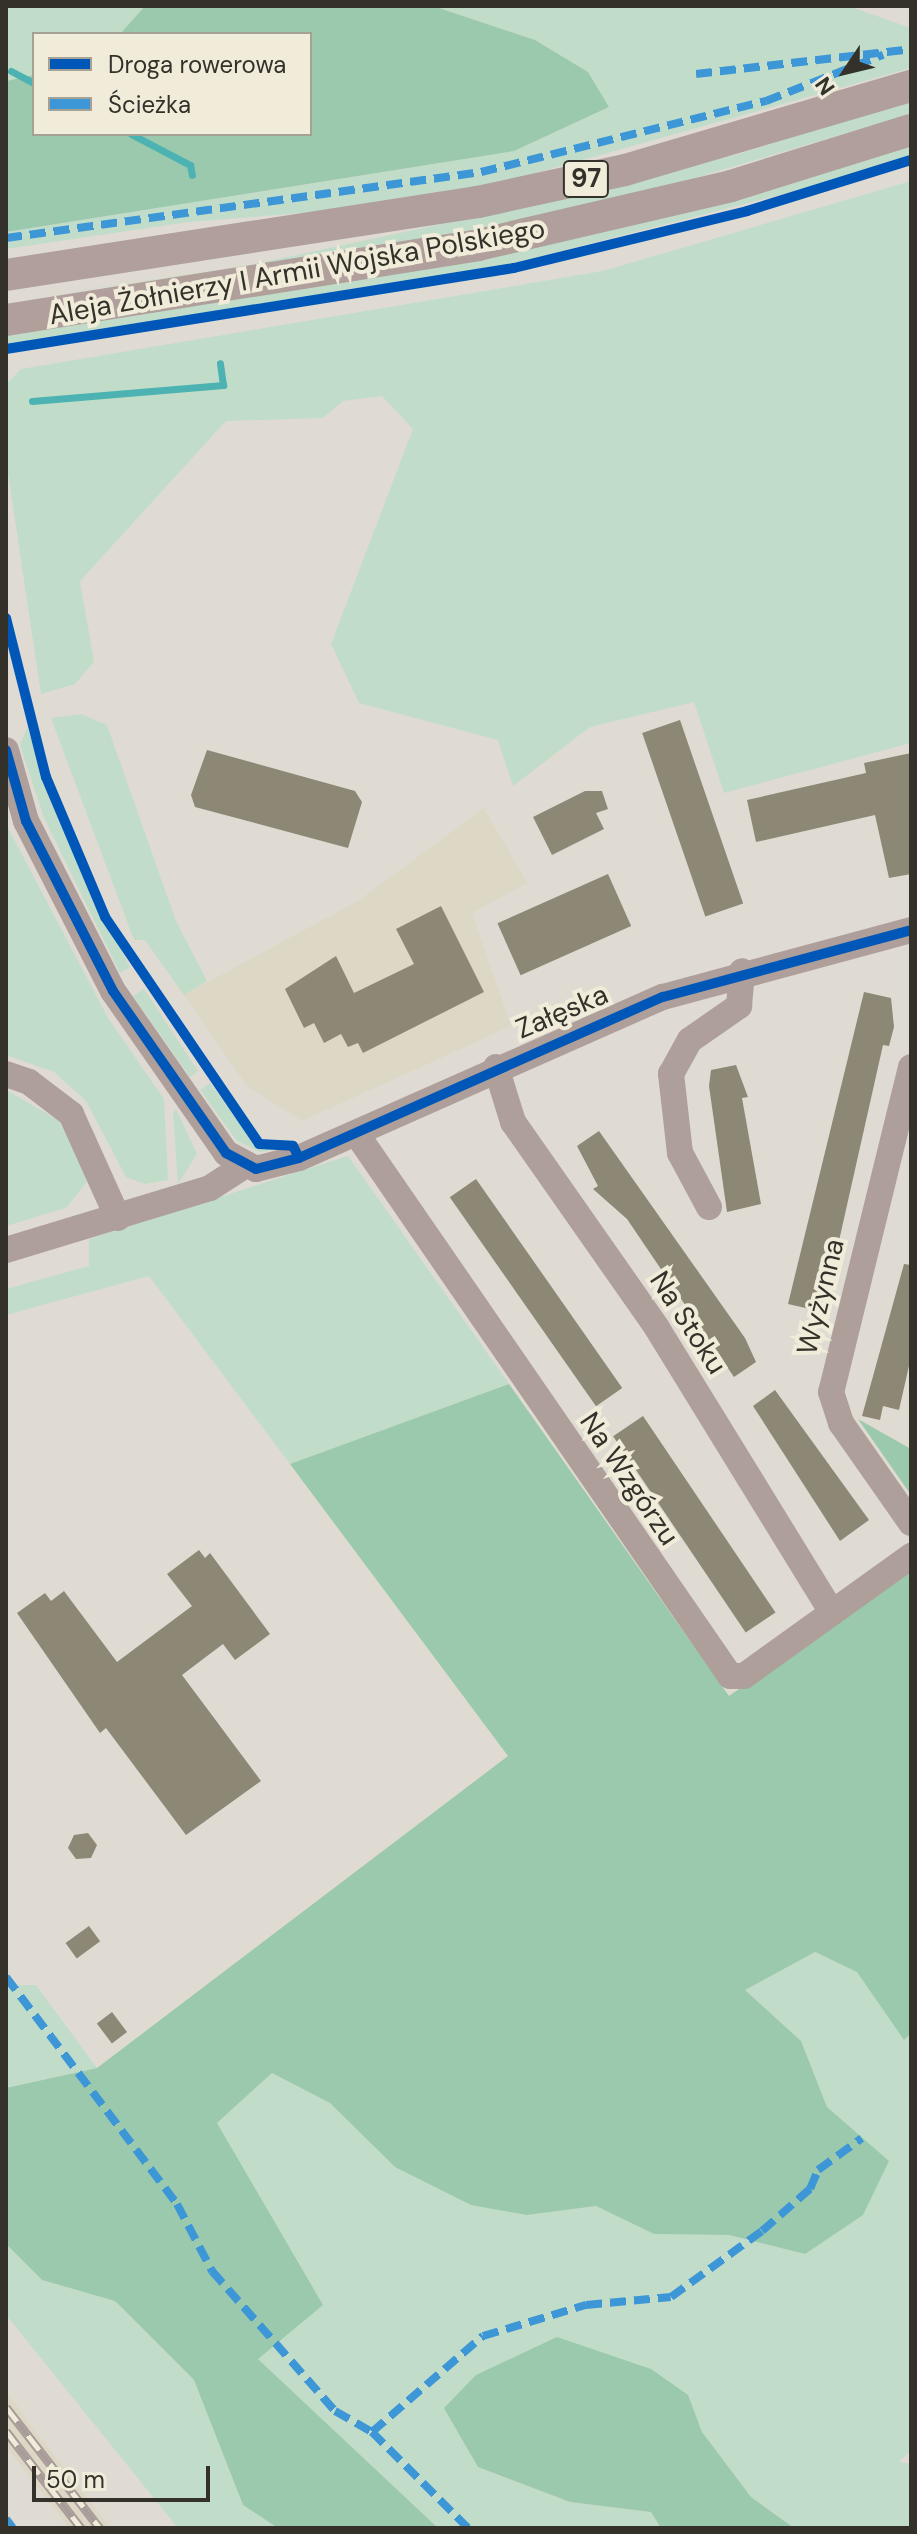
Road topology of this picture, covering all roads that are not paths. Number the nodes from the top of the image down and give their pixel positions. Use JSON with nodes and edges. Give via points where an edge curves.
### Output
{"nodes":[{"id":1,"x":911,"y":86,"type":"edge"},
{"id":2,"x":911,"y":130,"type":"edge"},
{"id":3,"x":6,"y":275,"type":"edge"},
{"id":4,"x":6,"y":320,"type":"edge"},
{"id":5,"x":6,"y":750,"type":"edge"},
{"id":6,"x":6,"y":792,"type":"edge"},
{"id":7,"x":26,"y":821,"type":"junction"},
{"id":8,"x":911,"y":930,"type":"edge"},
{"id":9,"x":742,"y":971,"type":"junction"},
{"id":10,"x":496,"y":1067,"type":"junction"},
{"id":11,"x":911,"y":1067,"type":"edge"},
{"id":12,"x":6,"y":1074,"type":"edge"},
{"id":13,"x":356,"y":1133,"type":"junction"},
{"id":14,"x":244,"y":1166,"type":"junction"},
{"id":15,"x":709,"y":1207,"type":"dead end"},
{"id":16,"x":118,"y":1218,"type":"junction"},
{"id":17,"x":6,"y":1250,"type":"edge"},
{"id":18,"x":911,"y":1523,"type":"edge"},
{"id":19,"x":911,"y":1556,"type":"edge"},
{"id":20,"x":832,"y":1613,"type":"junction"}],
"edges":[{"from":1,"to":3,"type":"main road","name":"Aleja Żołnierzy I Armii Wojska Polskiego","number":"97","via":[[625,170],[478,202]]},
{"from":2,"to":4,"type":"main road","name":"Aleja Żołnierzy I Armii Wojska Polskiego","number":"97","via":[[731,186],[478,245]]},
{"from":5,"to":7,"type":"street"},
{"from":6,"to":7,"type":"street"},
{"from":7,"to":14,"type":"street","via":[[113,991],[226,1153]]},
{"from":8,"to":9,"type":"street","name":"Załęska"},
{"from":9,"to":10,"type":"street","name":"Załęska"},
{"from":9,"to":15,"type":"street","via":[[739,1006],[690,1040],[671,1074],[680,1153]]},
{"from":10,"to":13,"type":"street","name":"Załęska"},
{"from":10,"to":20,"type":"street","name":"Na Stoku","via":[[513,1122],[657,1328]]},
{"from":11,"to":18,"type":"street","name":"Wyżynna","via":[[831,1392],[835,1413]]},
{"from":12,"to":16,"type":"street","via":[[40,1088],[71,1114]]},
{"from":13,"to":14,"type":"street","name":"Załęska","via":[[271,1168]]},
{"from":13,"to":20,"type":"street","name":"Na Wzgórzu","via":[[715,1663],[730,1676],[744,1676]]},
{"from":14,"to":16,"type":"street","name":"Załęska","via":[[210,1188]]},
{"from":16,"to":17,"type":"street","name":"Załęska"},
{"from":19,"to":20,"type":"street","name":"Na Wzgórzu"}]}
